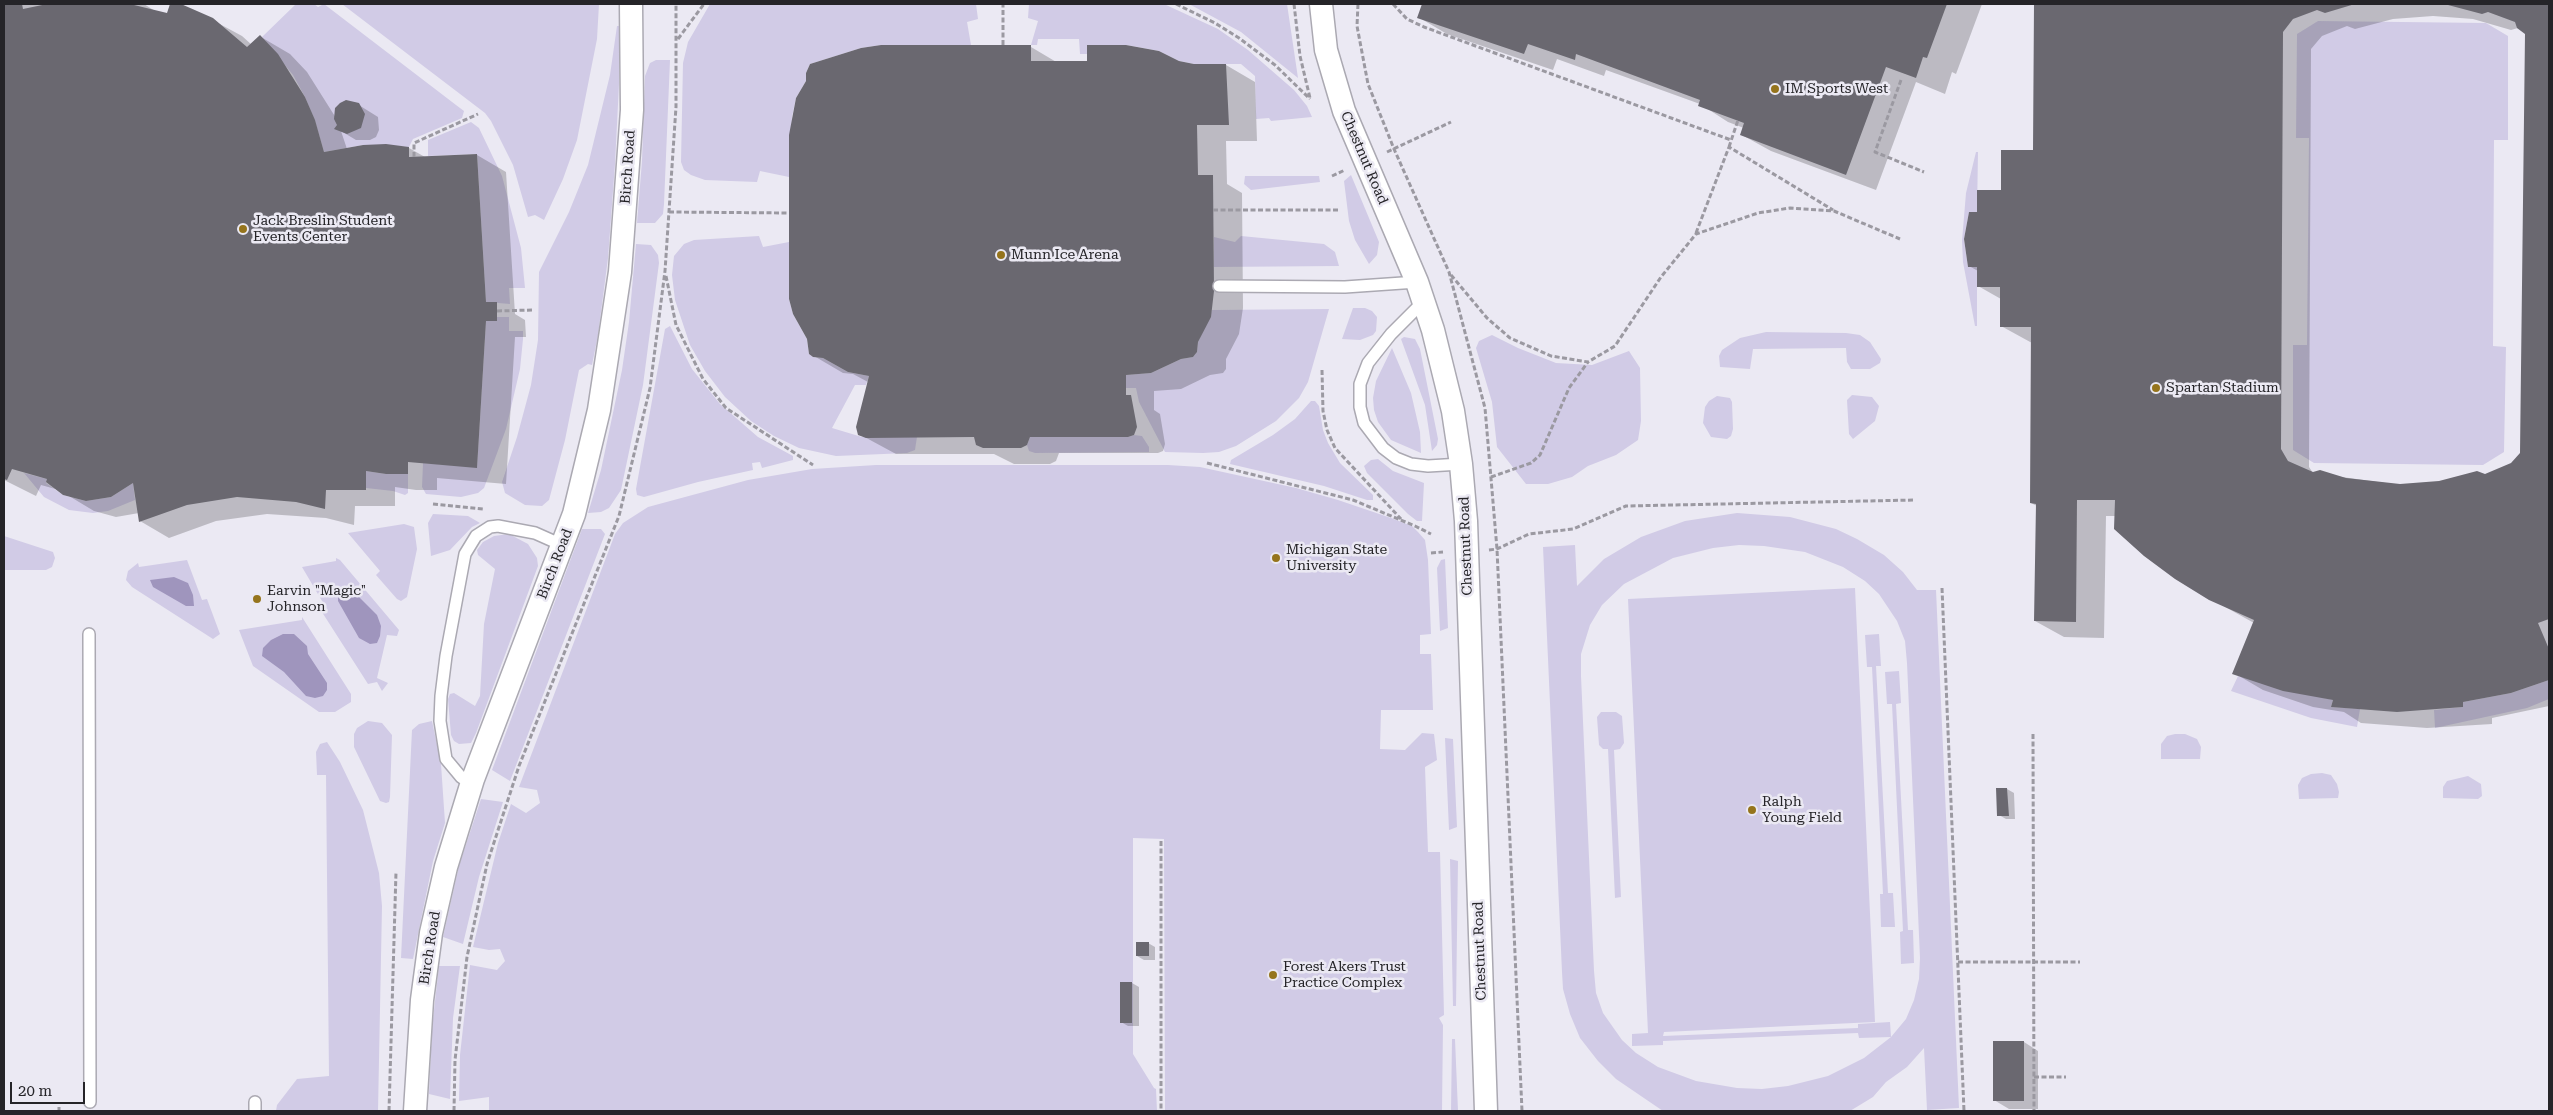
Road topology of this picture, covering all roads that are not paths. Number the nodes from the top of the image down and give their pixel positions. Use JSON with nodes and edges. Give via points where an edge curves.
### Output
{"nodes":[{"id":1,"x":631,"y":4,"type":"edge"},
{"id":2,"x":1321,"y":4,"type":"edge"},
{"id":3,"x":1219,"y":286,"type":"dead end"},
{"id":4,"x":1420,"y":292,"type":"junction"},
{"id":5,"x":1461,"y":464,"type":"junction"},
{"id":6,"x":562,"y":545,"type":"junction"},
{"id":7,"x":89,"y":634,"type":"dead end"},
{"id":8,"x":471,"y":784,"type":"junction"},
{"id":9,"x":90,"y":1102,"type":"dead end"},
{"id":10,"x":415,"y":1111,"type":"edge"},
{"id":11,"x":1486,"y":1111,"type":"edge"}],
"edges":[{"from":1,"to":6,"type":"street","name":"Birch Road","via":[[632,110],[620,272],[599,410],[574,514]]},
{"from":2,"to":4,"type":"street","name":"Chestnut Road","via":[[1326,50],[1334,81]]},
{"from":3,"to":4,"type":"lane","via":[[1345,287]]},
{"from":4,"to":5,"type":"street","name":"Chestnut Road","via":[[1442,360]]},
{"from":4,"to":5,"type":"lane","via":[[1368,363],[1360,384],[1360,407],[1364,423],[1383,448],[1396,458],[1428,466]]},
{"from":5,"to":11,"type":"street","name":"Chestnut Road"},
{"from":6,"to":8,"type":"street","name":"Birch Road"},
{"from":6,"to":8,"type":"lane","via":[[535,533],[498,526],[476,536],[465,554],[440,696],[440,721],[446,759]]},
{"from":7,"to":9,"type":"lane"},
{"from":8,"to":10,"type":"street","name":"Birch Road","via":[[446,866],[431,933],[422,1000]]}]}
